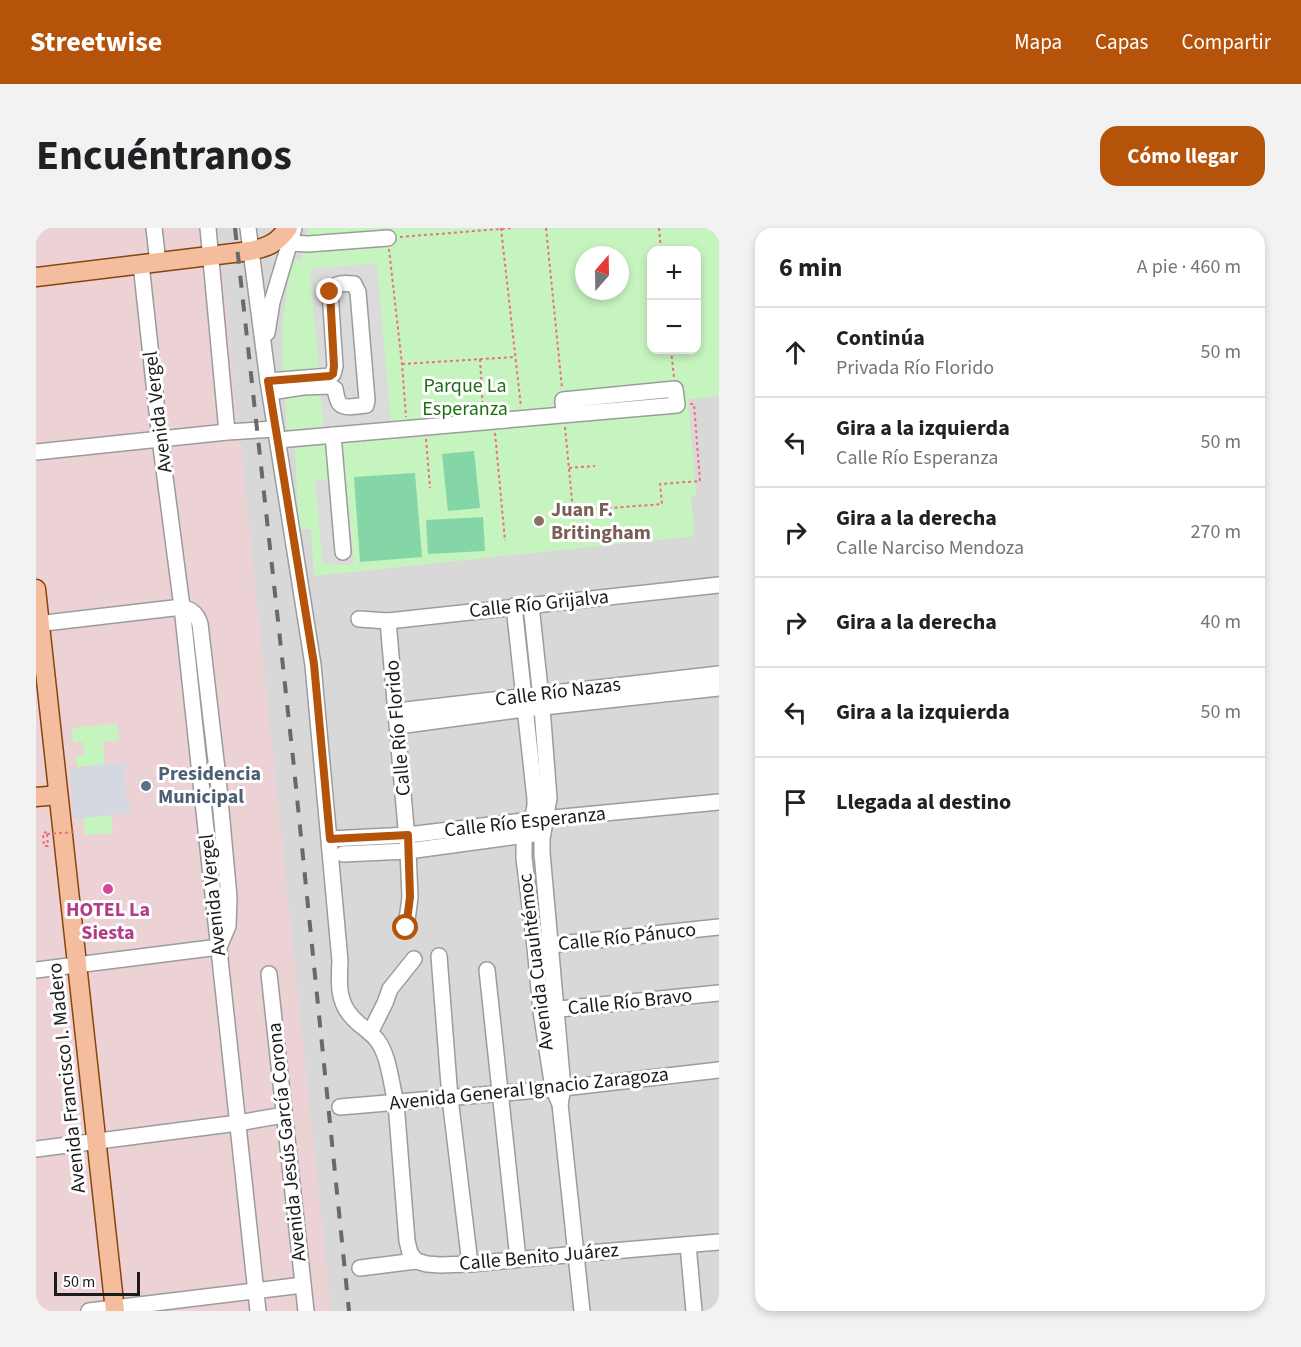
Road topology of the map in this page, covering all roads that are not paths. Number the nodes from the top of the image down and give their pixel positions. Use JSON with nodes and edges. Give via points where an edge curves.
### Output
{"nodes":[{"id":1,"x":154,"y":228,"type":"edge"},
{"id":2,"x":208,"y":228,"type":"edge"},
{"id":3,"x":248,"y":228,"type":"edge"},
{"id":4,"x":290,"y":233,"type":"edge"},
{"id":5,"x":388,"y":238,"type":"road end"},
{"id":6,"x":250,"y":250,"type":"junction"},
{"id":7,"x":211,"y":256,"type":"junction"},
{"id":8,"x":150,"y":263,"type":"junction"},
{"id":9,"x":36,"y":277,"type":"edge"},
{"id":10,"x":264,"y":351,"type":"junction"},
{"id":11,"x":269,"y":386,"type":"junction"},
{"id":12,"x":675,"y":388,"type":"road end"},
{"id":13,"x":227,"y":432,"type":"junction"},
{"id":14,"x":277,"y":434,"type":"junction"},
{"id":15,"x":333,"y":435,"type":"junction"},
{"id":16,"x":160,"y":439,"type":"junction"},
{"id":17,"x":36,"y":452,"type":"edge"},
{"id":18,"x":343,"y":552,"type":"dead end"},
{"id":19,"x":719,"y":585,"type":"edge"},
{"id":20,"x":36,"y":589,"type":"edge"},
{"id":21,"x":531,"y":605,"type":"junction"},
{"id":22,"x":514,"y":606,"type":"junction"},
{"id":23,"x":182,"y":607,"type":"junction"},
{"id":24,"x":359,"y":619,"type":"dead end"},
{"id":25,"x":388,"y":621,"type":"junction"},
{"id":26,"x":38,"y":624,"type":"edge"},
{"id":27,"x":719,"y":674,"type":"edge"},
{"id":28,"x":719,"y":688,"type":"edge"},
{"id":29,"x":541,"y":701,"type":"junction"},
{"id":30,"x":524,"y":702,"type":"junction"},
{"id":31,"x":397,"y":719,"type":"junction"},
{"id":32,"x":58,"y":795,"type":"junction"},
{"id":33,"x":36,"y":797,"type":"edge"},
{"id":34,"x":719,"y":802,"type":"edge"},
{"id":35,"x":540,"y":824,"type":"junction"},
{"id":36,"x":524,"y":835,"type":"junction"},
{"id":37,"x":330,"y":839,"type":"junction"},
{"id":38,"x":408,"y":843,"type":"junction"},
{"id":39,"x":343,"y":854,"type":"dead end"},
{"id":40,"x":719,"y":927,"type":"edge"},
{"id":41,"x":406,"y":928,"type":"dead end"},
{"id":42,"x":551,"y":945,"type":"junction"},
{"id":43,"x":219,"y":947,"type":"junction"},
{"id":44,"x":535,"y":947,"type":"junction"},
{"id":45,"x":439,"y":956,"type":"dead end"},
{"id":46,"x":414,"y":959,"type":"dead end"},
{"id":47,"x":77,"y":965,"type":"junction"},
{"id":48,"x":36,"y":970,"type":"edge"},
{"id":49,"x":487,"y":970,"type":"dead end"},
{"id":50,"x":269,"y":974,"type":"dead end"},
{"id":51,"x":719,"y":993,"type":"edge"},
{"id":52,"x":557,"y":1009,"type":"junction"},
{"id":53,"x":541,"y":1011,"type":"junction"},
{"id":54,"x":370,"y":1033,"type":"junction"},
{"id":55,"x":719,"y":1070,"type":"edge"},
{"id":56,"x":558,"y":1088,"type":"junction"},
{"id":57,"x":500,"y":1094,"type":"junction"},
{"id":58,"x":450,"y":1098,"type":"junction"},
{"id":59,"x":396,"y":1103,"type":"junction"},
{"id":60,"x":340,"y":1107,"type":"dead end"},
{"id":61,"x":284,"y":1115,"type":"junction"},
{"id":62,"x":238,"y":1123,"type":"junction"},
{"id":63,"x":96,"y":1141,"type":"junction"},
{"id":64,"x":36,"y":1149,"type":"edge"},
{"id":65,"x":719,"y":1242,"type":"edge"},
{"id":66,"x":688,"y":1245,"type":"junction"},
{"id":67,"x":577,"y":1254,"type":"junction"},
{"id":68,"x":518,"y":1259,"type":"junction"},
{"id":69,"x":416,"y":1262,"type":"junction"},
{"id":70,"x":470,"y":1264,"type":"junction"},
{"id":71,"x":360,"y":1268,"type":"dead end"},
{"id":72,"x":303,"y":1285,"type":"junction"},
{"id":73,"x":255,"y":1290,"type":"junction"},
{"id":74,"x":115,"y":1310,"type":"edge"},
{"id":75,"x":89,"y":1311,"type":"edge"},
{"id":76,"x":258,"y":1311,"type":"edge"},
{"id":77,"x":306,"y":1311,"type":"edge"},
{"id":78,"x":582,"y":1311,"type":"edge"},
{"id":79,"x":694,"y":1311,"type":"edge"}],
"edges":[{"from":1,"to":8,"type":"street","name":"Avenida Vergel"},
{"from":2,"to":7,"type":"street"},
{"from":3,"to":6,"type":"street"},
{"from":4,"to":5,"type":"street","via":[[308,244]]},
{"from":4,"to":6,"type":"main road","via":[[266,247]]},
{"from":4,"to":10,"type":"street"},
{"from":6,"to":7,"type":"main road"},
{"from":6,"to":10,"type":"street"},
{"from":7,"to":8,"type":"main road"},
{"from":7,"to":13,"type":"street"},
{"from":8,"to":9,"type":"main road"},
{"from":8,"to":16,"type":"street","name":"Avenida Vergel"},
{"from":10,"to":11,"type":"street"},
{"from":11,"to":11,"type":"street","via":[[333,374],[330,292],[338,284],[354,284],[359,303],[366,405],[342,406],[330,386]]},
{"from":11,"to":14,"type":"street"},
{"from":12,"to":15,"type":"street","via":[[677,405],[563,407],[522,418]]},
{"from":13,"to":14,"type":"street"},
{"from":13,"to":16,"type":"street"},
{"from":14,"to":15,"type":"street"},
{"from":14,"to":37,"type":"street","via":[[314,664]]},
{"from":15,"to":18,"type":"street"},
{"from":16,"to":17,"type":"street"},
{"from":16,"to":23,"type":"street","name":"Avenida Vergel"},
{"from":19,"to":21,"type":"street","name":"Calle Río Grijalva"},
{"from":20,"to":26,"type":"main road","name":"Avenida Francisco I. Madero"},
{"from":21,"to":22,"type":"street","name":"Calle Río Grijalva"},
{"from":21,"to":29,"type":"street"},
{"from":22,"to":25,"type":"street","name":"Calle Río Grijalva"},
{"from":22,"to":30,"type":"street"},
{"from":23,"to":26,"type":"street"},
{"from":23,"to":43,"type":"street","name":"Avenida Vergel"},
{"from":24,"to":25,"type":"street","name":"Calle Río Grijalva"},
{"from":25,"to":31,"type":"street","name":"Calle Río Florido"},
{"from":26,"to":32,"type":"main road","name":"Avenida Francisco I. Madero"},
{"from":27,"to":29,"type":"street","name":"Calle Río Nazas"},
{"from":28,"to":29,"type":"street","name":"Calle Río Nazas"},
{"from":29,"to":30,"type":"street","name":"Calle Río Nazas"},
{"from":29,"to":35,"type":"street","via":[[549,798]]},
{"from":30,"to":31,"type":"street","name":"Calle Río Nazas"},
{"from":30,"to":35,"type":"street"},
{"from":31,"to":38,"type":"street","name":"Calle Río Florido"},
{"from":32,"to":33,"type":"main road"},
{"from":32,"to":47,"type":"main road","name":"Avenida Francisco I. Madero"},
{"from":34,"to":35,"type":"street","name":"Calle Río Esperanza"},
{"from":35,"to":36,"type":"street","name":"Avenida Cuauhtémoc"},
{"from":35,"to":38,"type":"street","name":"Calle Río Esperanza"},
{"from":35,"to":42,"type":"street","name":"Avenida Cuauhtémoc"},
{"from":36,"to":38,"type":"street","name":"Calle Río Esperanza"},
{"from":36,"to":44,"type":"street","name":"Avenida Cuauhtémoc"},
{"from":37,"to":38,"type":"street","name":"Calle Río Esperanza"},
{"from":37,"to":54,"type":"street","via":[[341,999],[345,1009]]},
{"from":38,"to":39,"type":"street","name":"Calle Río Esperanza"},
{"from":38,"to":41,"type":"street","name":"Calle Río Florido","via":[[410,897]]},
{"from":40,"to":42,"type":"street","name":"Calle Río Pánuco"},
{"from":42,"to":44,"type":"street","name":"Calle Río Pánuco"},
{"from":42,"to":52,"type":"street","name":"Avenida Cuauhtémoc"},
{"from":43,"to":47,"type":"street"},
{"from":43,"to":62,"type":"street","name":"Avenida Vergel"},
{"from":44,"to":53,"type":"street","name":"Avenida Cuauhtémoc"},
{"from":45,"to":58,"type":"street"},
{"from":46,"to":54,"type":"street","via":[[390,989]]},
{"from":47,"to":48,"type":"street"},
{"from":47,"to":63,"type":"main road","name":"Avenida Francisco I. Madero"},
{"from":49,"to":57,"type":"street"},
{"from":50,"to":61,"type":"street","name":"Avenida Jesús García Corona"},
{"from":51,"to":52,"type":"street","name":"Calle Río Bravo"},
{"from":52,"to":53,"type":"street","name":"Calle Río Bravo"},
{"from":52,"to":56,"type":"street","name":"Avenida Cuauhtémoc"},
{"from":53,"to":56,"type":"street","name":"Avenida Cuauhtémoc"},
{"from":54,"to":59,"type":"street","via":[[388,1063]]},
{"from":55,"to":56,"type":"street","name":"Avenida General Ignacio Zaragoza"},
{"from":56,"to":57,"type":"street","name":"Avenida General Ignacio Zaragoza"},
{"from":56,"to":67,"type":"street","name":"Avenida Cuauhtémoc"},
{"from":57,"to":58,"type":"street","name":"Avenida General Ignacio Zaragoza"},
{"from":57,"to":68,"type":"street"},
{"from":58,"to":59,"type":"street","name":"Avenida General Ignacio Zaragoza"},
{"from":58,"to":70,"type":"street"},
{"from":59,"to":60,"type":"street","name":"Avenida General Ignacio Zaragoza"},
{"from":59,"to":69,"type":"street","via":[[406,1241]]},
{"from":61,"to":62,"type":"street"},
{"from":61,"to":72,"type":"street","name":"Avenida Jesús García Corona"},
{"from":62,"to":63,"type":"street"},
{"from":62,"to":73,"type":"street","name":"Avenida Vergel"},
{"from":63,"to":64,"type":"street"},
{"from":63,"to":74,"type":"main road","name":"Avenida Francisco I. Madero"},
{"from":65,"to":66,"type":"street","name":"Calle Benito Juárez"},
{"from":66,"to":67,"type":"street","name":"Calle Benito Juárez"},
{"from":66,"to":79,"type":"street"},
{"from":67,"to":68,"type":"street","name":"Calle Benito Juárez"},
{"from":67,"to":78,"type":"street","name":"Avenida Cuauhtémoc"},
{"from":68,"to":70,"type":"street","name":"Calle Benito Juárez"},
{"from":69,"to":70,"type":"street","name":"Calle Benito Juárez","via":[[440,1266]]},
{"from":69,"to":71,"type":"street","name":"Calle Benito Juárez"},
{"from":72,"to":73,"type":"street"},
{"from":72,"to":77,"type":"street","name":"Avenida Jesús García Corona"},
{"from":73,"to":74,"type":"street"},
{"from":73,"to":76,"type":"street","name":"Avenida Vergel"},
{"from":74,"to":75,"type":"street"}]}
